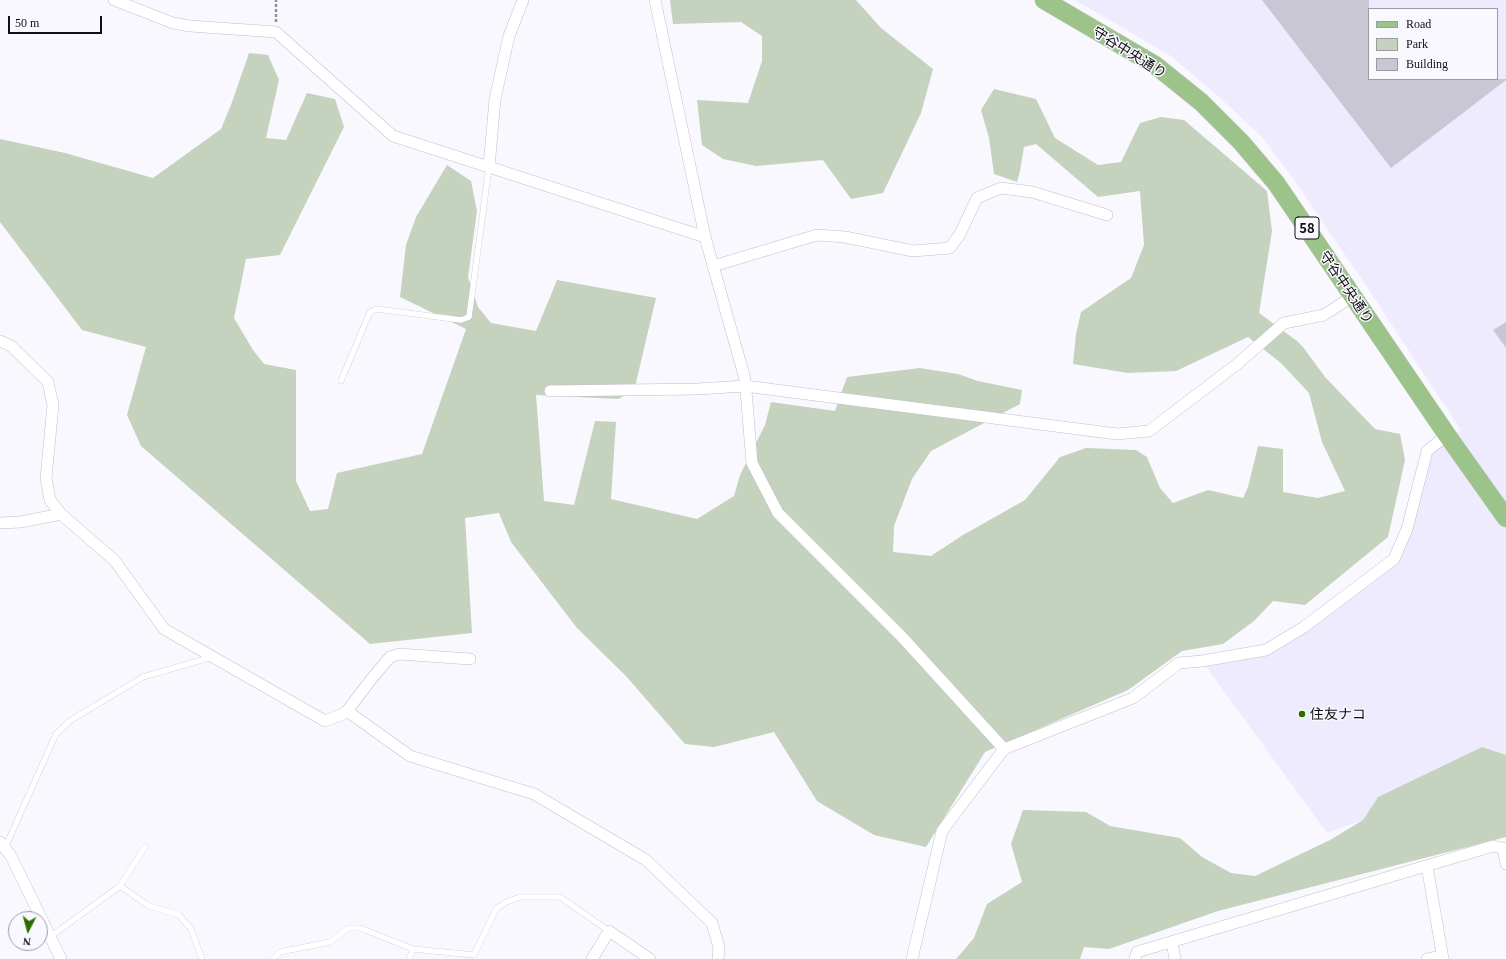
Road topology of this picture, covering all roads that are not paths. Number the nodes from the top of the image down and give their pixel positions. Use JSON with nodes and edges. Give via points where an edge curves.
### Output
{"nodes":[{"id":1,"x":114,"y":0,"type":"edge"},
{"id":2,"x":523,"y":0,"type":"edge"},
{"id":3,"x":655,"y":0,"type":"edge"},
{"id":4,"x":1044,"y":0,"type":"edge"},
{"id":5,"x":489,"y":167,"type":"junction"},
{"id":6,"x":1107,"y":215,"type":"dead end"},
{"id":7,"x":705,"y":237,"type":"junction"},
{"id":8,"x":713,"y":266,"type":"junction"},
{"id":9,"x":1353,"y":296,"type":"junction"},
{"id":10,"x":0,"y":341,"type":"edge"},
{"id":11,"x":341,"y":381,"type":"dead end"},
{"id":12,"x":746,"y":386,"type":"junction"},
{"id":13,"x":550,"y":391,"type":"dead end"},
{"id":14,"x":1447,"y":436,"type":"junction"},
{"id":15,"x":61,"y":514,"type":"junction"},
{"id":16,"x":1506,"y":518,"type":"edge"},
{"id":17,"x":0,"y":523,"type":"edge"},
{"id":18,"x":212,"y":657,"type":"junction"},
{"id":19,"x":470,"y":659,"type":"dead end"},
{"id":20,"x":347,"y":710,"type":"junction"},
{"id":21,"x":1004,"y":749,"type":"junction"},
{"id":22,"x":2,"y":846,"type":"edge"},
{"id":23,"x":145,"y":847,"type":"dead end"},
{"id":24,"x":1505,"y":849,"type":"edge"},
{"id":25,"x":1506,"y":864,"type":"edge"},
{"id":26,"x":1427,"y":866,"type":"junction"},
{"id":27,"x":120,"y":886,"type":"junction"},
{"id":28,"x":610,"y":931,"type":"junction"},
{"id":29,"x":50,"y":937,"type":"junction"},
{"id":30,"x":1172,"y":942,"type":"junction"},
{"id":31,"x":413,"y":949,"type":"junction"},
{"id":32,"x":475,"y":957,"type":"edge"},
{"id":33,"x":1442,"y":957,"type":"edge"},
{"id":34,"x":61,"y":959,"type":"edge"},
{"id":35,"x":202,"y":959,"type":"edge"},
{"id":36,"x":273,"y":959,"type":"edge"},
{"id":37,"x":409,"y":959,"type":"edge"},
{"id":38,"x":592,"y":959,"type":"edge"},
{"id":39,"x":650,"y":959,"type":"edge"},
{"id":40,"x":718,"y":959,"type":"edge"},
{"id":41,"x":912,"y":959,"type":"edge"},
{"id":42,"x":1135,"y":959,"type":"edge"},
{"id":43,"x":1175,"y":959,"type":"edge"},
{"id":44,"x":1427,"y":959,"type":"edge"}],
"edges":[{"from":1,"to":5,"type":"street","via":[[190,26],[276,32],[393,136]]},
{"from":2,"to":5,"type":"street","via":[[509,36],[495,99]]},
{"from":3,"to":7,"type":"street"},
{"from":4,"to":9,"type":"main road","name":"守谷中央通り","number":"58","via":[[1155,65],[1201,102],[1241,142],[1276,183]]},
{"from":5,"to":7,"type":"street"},
{"from":5,"to":11,"type":"lane","via":[[469,317],[461,320],[377,309],[370,312]]},
{"from":6,"to":8,"type":"street","via":[[1032,192],[1001,188],[977,198],[960,234],[950,248],[913,251],[845,237],[817,235]]},
{"from":7,"to":8,"type":"street"},
{"from":8,"to":12,"type":"street"},
{"from":9,"to":12,"type":"street","via":[[1324,315],[1284,323],[1236,365],[1150,431],[1117,434]]},
{"from":9,"to":14,"type":"main road","name":"守谷中央通り","number":"58"},
{"from":10,"to":15,"type":"street","via":[[11,346],[48,382],[53,405],[46,478],[50,500]]},
{"from":12,"to":13,"type":"street"},
{"from":12,"to":21,"type":"street","via":[[752,463],[778,513],[903,638]]},
{"from":14,"to":16,"type":"main road","name":"守谷中央通り","number":"58"},
{"from":14,"to":21,"type":"street","via":[[1426,451],[1407,529],[1394,560],[1304,627],[1266,650],[1180,663],[1133,698]]},
{"from":15,"to":17,"type":"street","via":[[21,522]]},
{"from":15,"to":18,"type":"street","via":[[115,561],[164,629]]},
{"from":18,"to":20,"type":"street","via":[[325,721]]},
{"from":18,"to":22,"type":"lane","via":[[143,677],[71,720],[56,734]]},
{"from":19,"to":20,"type":"street","via":[[399,654],[390,657]]},
{"from":20,"to":40,"type":"street","via":[[410,756],[534,794],[646,860],[712,923],[719,947]]},
{"from":21,"to":41,"type":"street","via":[[942,831]]},
{"from":22,"to":29,"type":"street","via":[[11,856]]},
{"from":23,"to":27,"type":"lane"},
{"from":24,"to":25,"type":"street"},
{"from":24,"to":26,"type":"street","via":[[1493,846]]},
{"from":26,"to":30,"type":"street"},
{"from":26,"to":33,"type":"street"},
{"from":27,"to":29,"type":"lane"},
{"from":27,"to":35,"type":"lane","via":[[149,906],[179,915],[191,929]]},
{"from":28,"to":32,"type":"lane","via":[[560,897],[520,897],[496,909]]},
{"from":28,"to":38,"type":"street"},
{"from":28,"to":39,"type":"street"},
{"from":29,"to":34,"type":"street"},
{"from":30,"to":42,"type":"street","via":[[1138,952]]},
{"from":30,"to":43,"type":"street"},
{"from":31,"to":32,"type":"lane"},
{"from":31,"to":36,"type":"lane","via":[[360,928],[348,928],[330,942],[280,952]]},
{"from":31,"to":37,"type":"lane"},
{"from":33,"to":44,"type":"street"}]}
